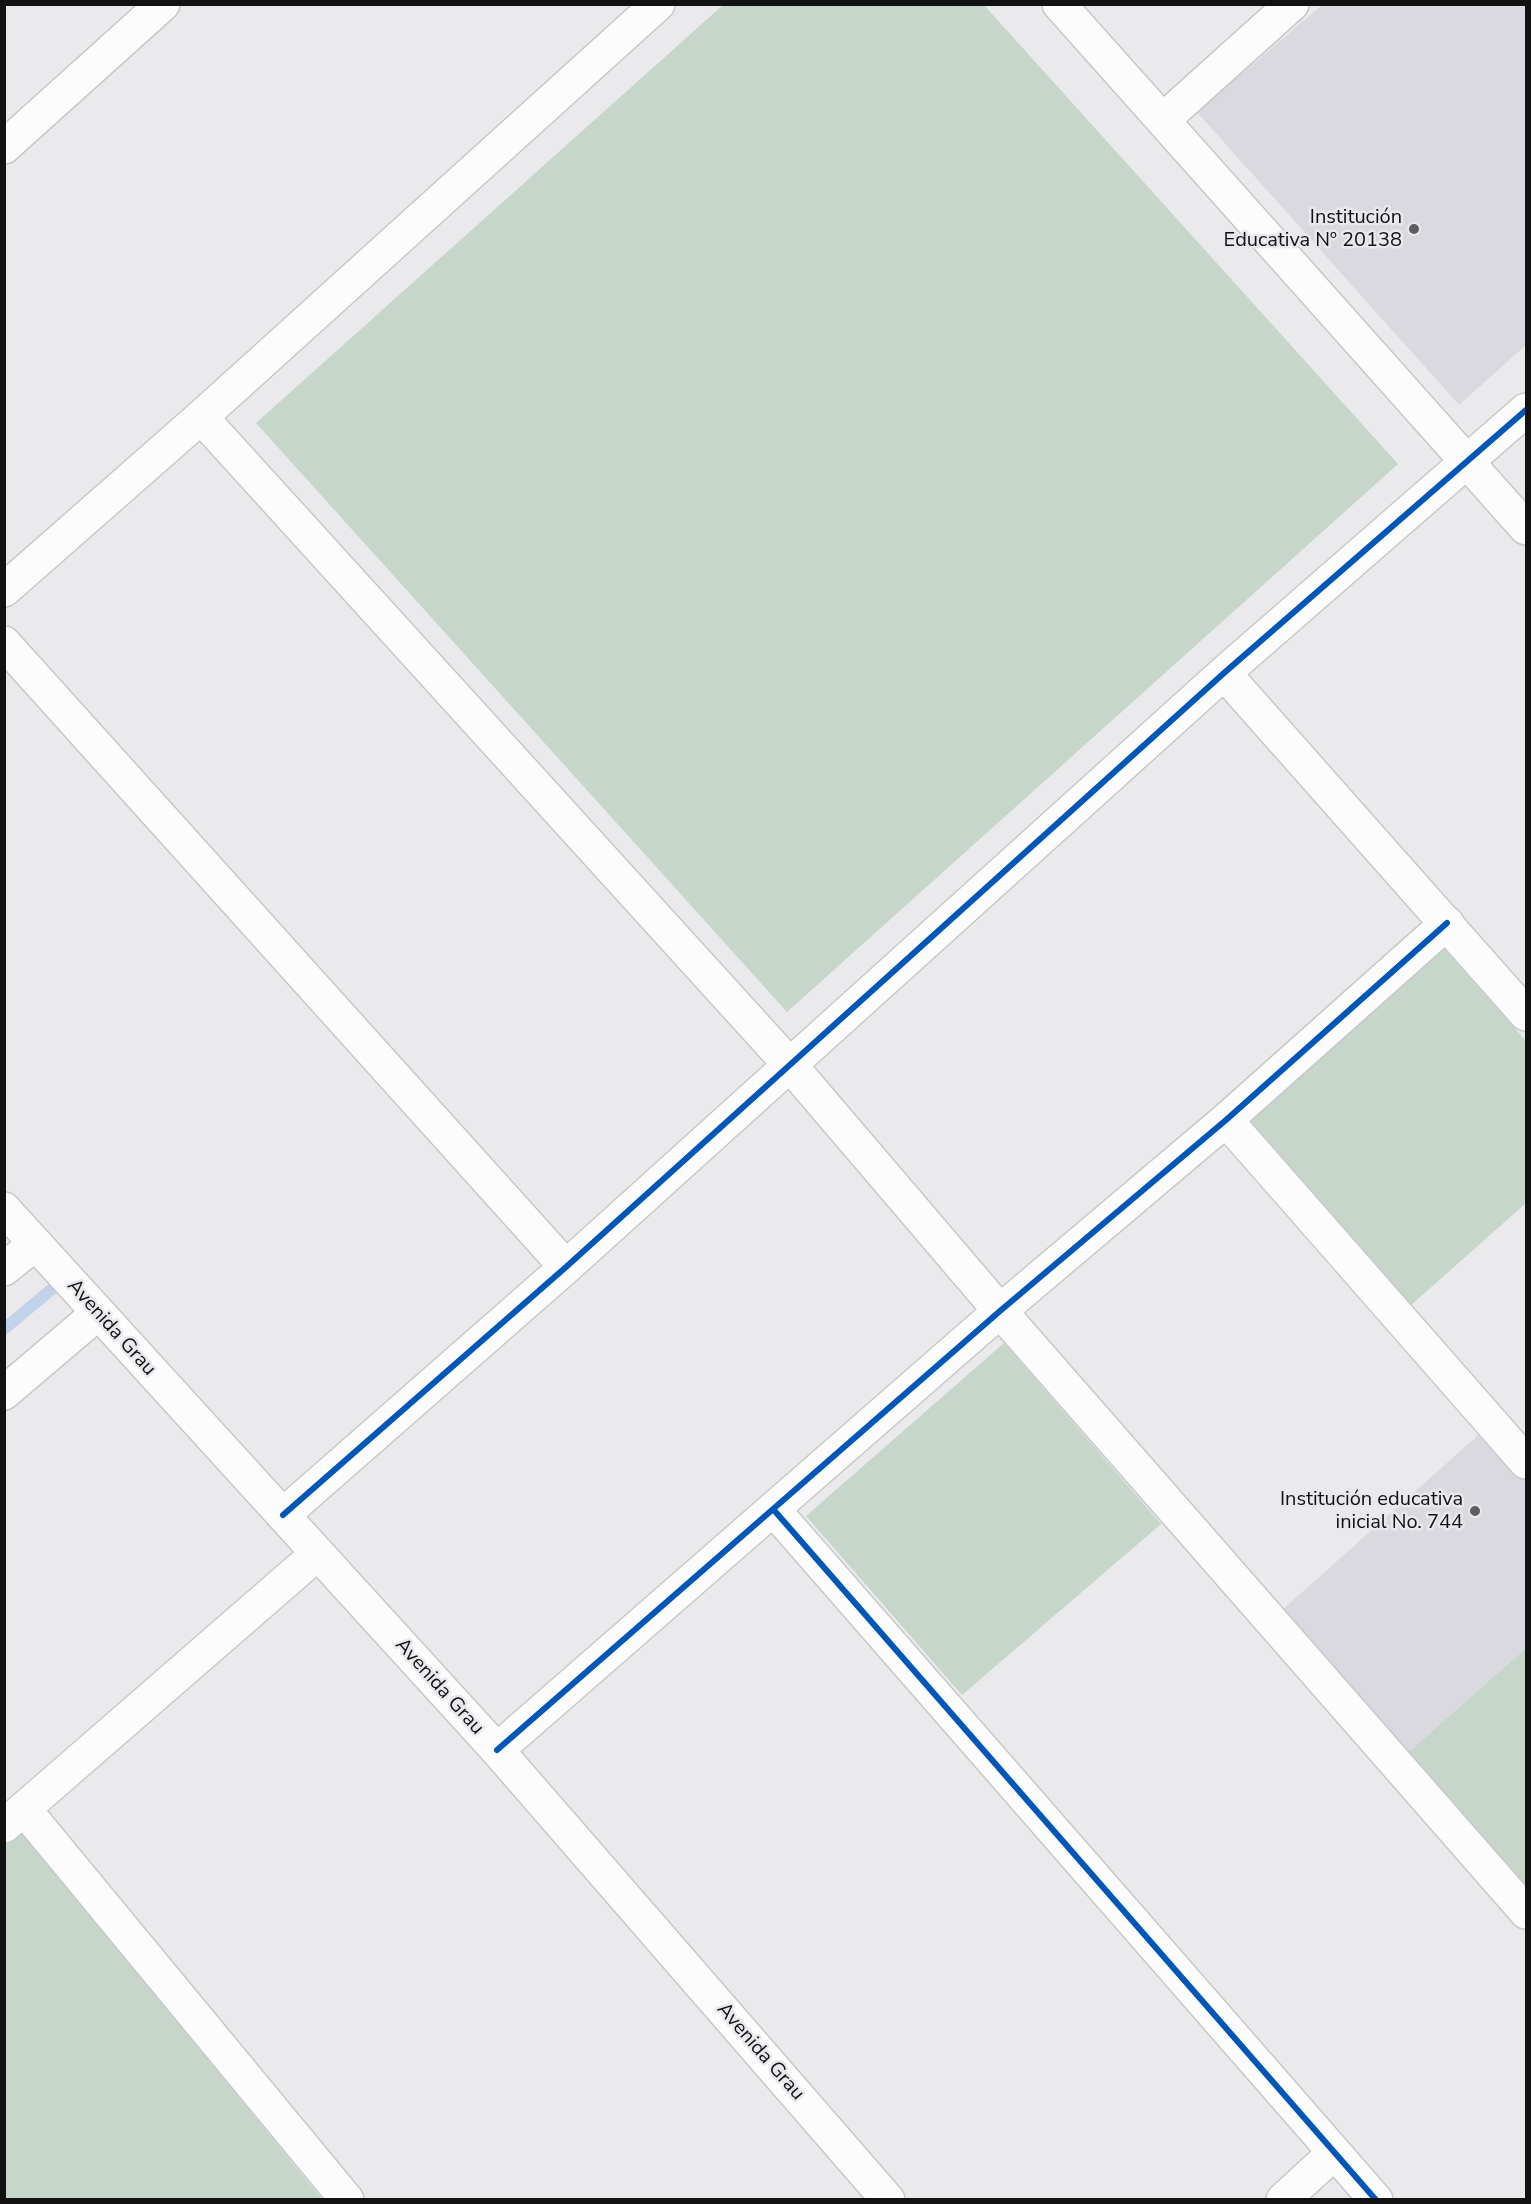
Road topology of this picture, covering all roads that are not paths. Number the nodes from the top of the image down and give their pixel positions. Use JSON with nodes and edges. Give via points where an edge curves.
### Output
{"nodes":[{"id":1,"x":164,"y":4,"type":"edge"},
{"id":2,"x":658,"y":4,"type":"edge"},
{"id":3,"x":1059,"y":4,"type":"edge"},
{"id":4,"x":1292,"y":4,"type":"edge"},
{"id":5,"x":1163,"y":120,"type":"junction"},
{"id":6,"x":4,"y":147,"type":"edge"},
{"id":7,"x":1527,"y":410,"type":"edge"},
{"id":8,"x":201,"y":417,"type":"junction"},
{"id":9,"x":1468,"y":461,"type":"junction"},
{"id":10,"x":1527,"y":528,"type":"edge"},
{"id":11,"x":4,"y":590,"type":"edge"},
{"id":12,"x":4,"y":643,"type":"edge"},
{"id":13,"x":1224,"y":673,"type":"junction"},
{"id":14,"x":1446,"y":923,"type":"junction"},
{"id":15,"x":1527,"y":1014,"type":"edge"},
{"id":16,"x":790,"y":1065,"type":"junction"},
{"id":17,"x":1226,"y":1120,"type":"junction"},
{"id":18,"x":4,"y":1209,"type":"edge"},
{"id":19,"x":35,"y":1244,"type":"junction"},
{"id":20,"x":566,"y":1267,"type":"junction"},
{"id":21,"x":4,"y":1269,"type":"edge"},
{"id":22,"x":1000,"y":1311,"type":"junction"},
{"id":23,"x":98,"y":1313,"type":"junction"},
{"id":24,"x":4,"y":1393,"type":"edge"},
{"id":25,"x":1527,"y":1462,"type":"edge"},
{"id":26,"x":773,"y":1509,"type":"junction"},
{"id":27,"x":283,"y":1515,"type":"junction"},
{"id":28,"x":317,"y":1554,"type":"junction"},
{"id":29,"x":497,"y":1750,"type":"junction"},
{"id":30,"x":14,"y":1818,"type":"edge"},
{"id":31,"x":1527,"y":1912,"type":"edge"},
{"id":32,"x":1334,"y":2153,"type":"junction"},
{"id":33,"x":882,"y":2197,"type":"edge"},
{"id":34,"x":347,"y":2199,"type":"edge"},
{"id":35,"x":1283,"y":2199,"type":"edge"},
{"id":36,"x":1376,"y":2199,"type":"edge"}],
"edges":[{"from":1,"to":6,"type":"street"},
{"from":2,"to":8,"type":"street"},
{"from":3,"to":5,"type":"street"},
{"from":4,"to":5,"type":"street"},
{"from":5,"to":9,"type":"street"},
{"from":7,"to":9,"type":"street"},
{"from":8,"to":11,"type":"street"},
{"from":8,"to":16,"type":"street"},
{"from":9,"to":10,"type":"street"},
{"from":9,"to":13,"type":"street"},
{"from":12,"to":20,"type":"street"},
{"from":13,"to":14,"type":"street"},
{"from":13,"to":16,"type":"street"},
{"from":14,"to":15,"type":"street"},
{"from":14,"to":17,"type":"street"},
{"from":16,"to":20,"type":"street"},
{"from":16,"to":22,"type":"street"},
{"from":17,"to":22,"type":"street"},
{"from":17,"to":25,"type":"street"},
{"from":18,"to":19,"type":"street","name":"Avenida Grau"},
{"from":19,"to":21,"type":"street"},
{"from":19,"to":23,"type":"street","name":"Avenida Grau"},
{"from":20,"to":27,"type":"street"},
{"from":22,"to":26,"type":"street"},
{"from":22,"to":31,"type":"street"},
{"from":23,"to":24,"type":"street"},
{"from":23,"to":27,"type":"street","name":"Avenida Grau"},
{"from":26,"to":29,"type":"street"},
{"from":26,"to":32,"type":"street"},
{"from":27,"to":28,"type":"street","name":"Avenida Grau"},
{"from":28,"to":29,"type":"street","name":"Avenida Grau"},
{"from":28,"to":30,"type":"street"},
{"from":29,"to":33,"type":"street","name":"Avenida Grau"},
{"from":30,"to":34,"type":"street"},
{"from":32,"to":35,"type":"street"},
{"from":32,"to":36,"type":"street"}]}
